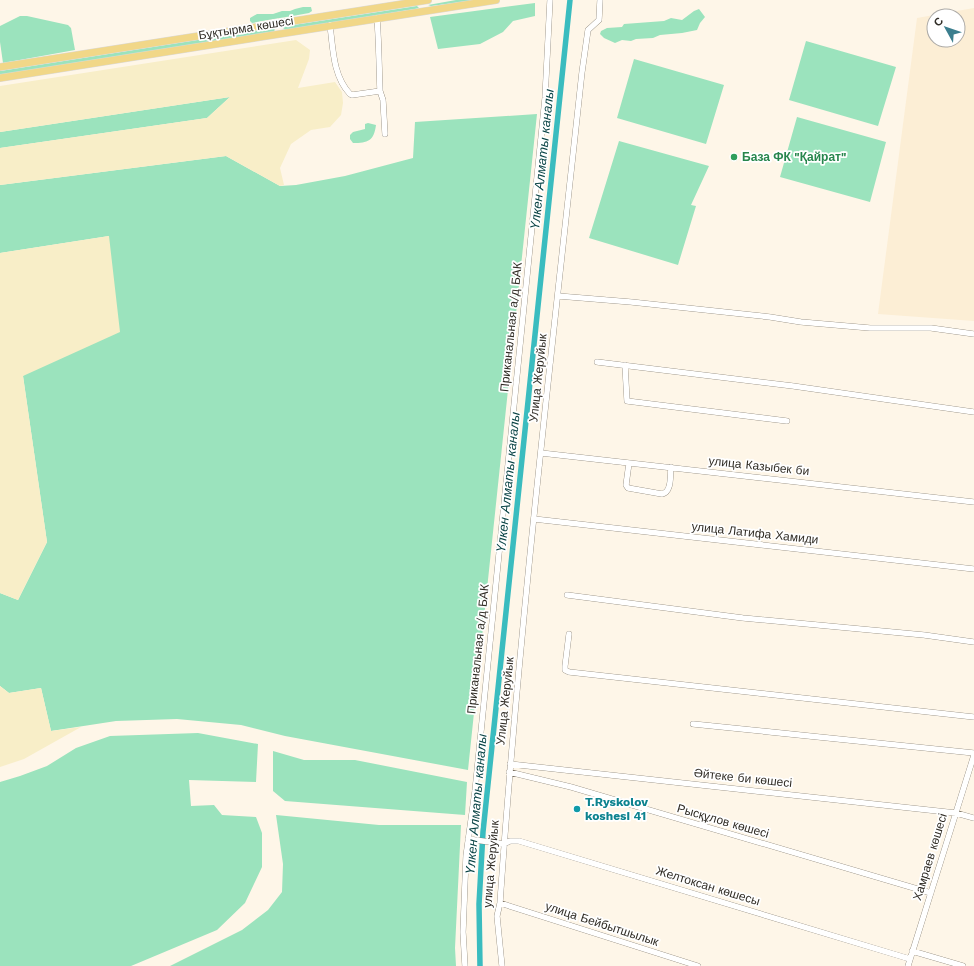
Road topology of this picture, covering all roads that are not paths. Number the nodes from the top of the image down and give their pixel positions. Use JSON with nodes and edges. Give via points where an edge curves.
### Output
{"nodes":[{"id":1,"x":425,"y":0,"type":"edge"},
{"id":2,"x":496,"y":0,"type":"edge"},
{"id":3,"x":550,"y":0,"type":"edge"},
{"id":4,"x":600,"y":0,"type":"edge"},
{"id":5,"x":423,"y":11,"type":"junction"},
{"id":6,"x":378,"y":18,"type":"junction"},
{"id":7,"x":279,"y":23,"type":"junction"},
{"id":8,"x":330,"y":25,"type":"junction"},
{"id":9,"x":280,"y":33,"type":"junction"},
{"id":10,"x":0,"y":67,"type":"edge"},
{"id":11,"x":0,"y":78,"type":"edge"},
{"id":12,"x":380,"y":91,"type":"junction"},
{"id":13,"x":385,"y":134,"type":"dead end"},
{"id":14,"x":558,"y":296,"type":"junction"},
{"id":15,"x":974,"y":334,"type":"edge"},
{"id":16,"x":597,"y":362,"type":"dead end"},
{"id":17,"x":625,"y":365,"type":"junction"},
{"id":18,"x":974,"y":412,"type":"edge"},
{"id":19,"x":787,"y":421,"type":"dead end"},
{"id":20,"x":541,"y":453,"type":"junction"},
{"id":21,"x":629,"y":463,"type":"junction"},
{"id":22,"x":671,"y":467,"type":"junction"},
{"id":23,"x":974,"y":502,"type":"edge"},
{"id":24,"x":534,"y":519,"type":"junction"},
{"id":25,"x":974,"y":568,"type":"edge"},
{"id":26,"x":567,"y":595,"type":"dead end"},
{"id":27,"x":569,"y":634,"type":"dead end"},
{"id":28,"x":974,"y":642,"type":"edge"},
{"id":29,"x":974,"y":717,"type":"edge"},
{"id":30,"x":693,"y":724,"type":"dead end"},
{"id":31,"x":974,"y":754,"type":"edge"},
{"id":32,"x":510,"y":764,"type":"junction"},
{"id":33,"x":509,"y":772,"type":"junction"},
{"id":34,"x":956,"y":813,"type":"junction"},
{"id":35,"x":974,"y":818,"type":"edge"},
{"id":36,"x":468,"y":839,"type":"junction"},
{"id":37,"x":501,"y":844,"type":"junction"},
{"id":38,"x":931,"y":893,"type":"junction"},
{"id":39,"x":500,"y":903,"type":"junction"},
{"id":40,"x":912,"y":951,"type":"junction"},
{"id":41,"x":910,"y":959,"type":"junction"},
{"id":42,"x":465,"y":966,"type":"edge"},
{"id":43,"x":502,"y":966,"type":"edge"},
{"id":44,"x":698,"y":966,"type":"edge"},
{"id":45,"x":908,"y":966,"type":"edge"},
{"id":46,"x":964,"y":966,"type":"edge"}],
"edges":[{"from":1,"to":5,"type":"main road"},
{"from":1,"to":7,"type":"main road","name":"Бұқтырма көшесі"},
{"from":2,"to":5,"type":"main road","name":"Бұқтырма көшесі"},
{"from":3,"to":36,"type":"street","name":"Приканальная а/д БАК","via":[[545,98],[475,791]]},
{"from":4,"to":14,"type":"street","name":"Улица Жеруйык","via":[[599,20],[588,30]]},
{"from":5,"to":6,"type":"main road","name":"Бұқтырма көшесі"},
{"from":6,"to":8,"type":"main road","name":"Бұқтырма көшесі"},
{"from":6,"to":12,"type":"street"},
{"from":7,"to":9,"type":"main road"},
{"from":7,"to":10,"type":"main road","name":"Бұқтырма көшесі"},
{"from":8,"to":9,"type":"main road","name":"Бұқтырма көшесі"},
{"from":8,"to":12,"type":"street","via":[[334,62],[346,90],[352,95]]},
{"from":9,"to":11,"type":"main road","name":"Бұқтырма көшесі"},
{"from":12,"to":13,"type":"street","via":[[384,100]]},
{"from":14,"to":15,"type":"street","via":[[808,323],[870,328],[931,328]]},
{"from":14,"to":20,"type":"street","name":"Улица Жеруйык"},
{"from":16,"to":17,"type":"street"},
{"from":17,"to":18,"type":"street"},
{"from":17,"to":19,"type":"street","via":[[627,401]]},
{"from":20,"to":21,"type":"street","name":"улица Казыбек би"},
{"from":20,"to":24,"type":"street","name":"Улица Жеруйык"},
{"from":21,"to":22,"type":"street","name":"улица Казыбек би"},
{"from":21,"to":22,"type":"street","via":[[626,485],[628,488],[662,494],[668,490]]},
{"from":22,"to":23,"type":"street","name":"улица Казыбек би"},
{"from":24,"to":25,"type":"street","name":"улица Латифа Хамиди"},
{"from":24,"to":32,"type":"street","name":"Улица Жеруйык"},
{"from":26,"to":28,"type":"street","via":[[743,618]]},
{"from":27,"to":29,"type":"street","via":[[565,670],[569,672]]},
{"from":30,"to":31,"type":"street"},
{"from":31,"to":34,"type":"street","name":"Хамраев көшесі"},
{"from":32,"to":33,"type":"street","name":"улица Жеруйык"},
{"from":32,"to":34,"type":"street","name":"Әйтеке би көшесі"},
{"from":33,"to":37,"type":"street","name":"улица Жеруйык"},
{"from":33,"to":38,"type":"street","name":"Рысқұлов көшесі","via":[[571,787]]},
{"from":34,"to":35,"type":"street","name":"Әйтеке би көшесі"},
{"from":34,"to":38,"type":"street","name":"Хамраев көшесі"},
{"from":36,"to":37,"type":"street","name":"Желтоксан көшесы"},
{"from":36,"to":42,"type":"street","name":"Приканальная а/д БАК","via":[[463,932]]},
{"from":37,"to":39,"type":"street","name":"улица Жеруйык"},
{"from":37,"to":41,"type":"street","name":"Желтоксан көшесы","via":[[510,840],[519,841]]},
{"from":38,"to":40,"type":"street","name":"Хамраев көшесі"},
{"from":39,"to":43,"type":"street","name":"улица Жеруйык","via":[[498,916]]},
{"from":39,"to":44,"type":"street","name":"улица Бейбытшылык"},
{"from":40,"to":41,"type":"street","name":"Хамраев көшесі"},
{"from":40,"to":46,"type":"street"},
{"from":41,"to":45,"type":"street","name":"Хамраев көшесі"}]}
